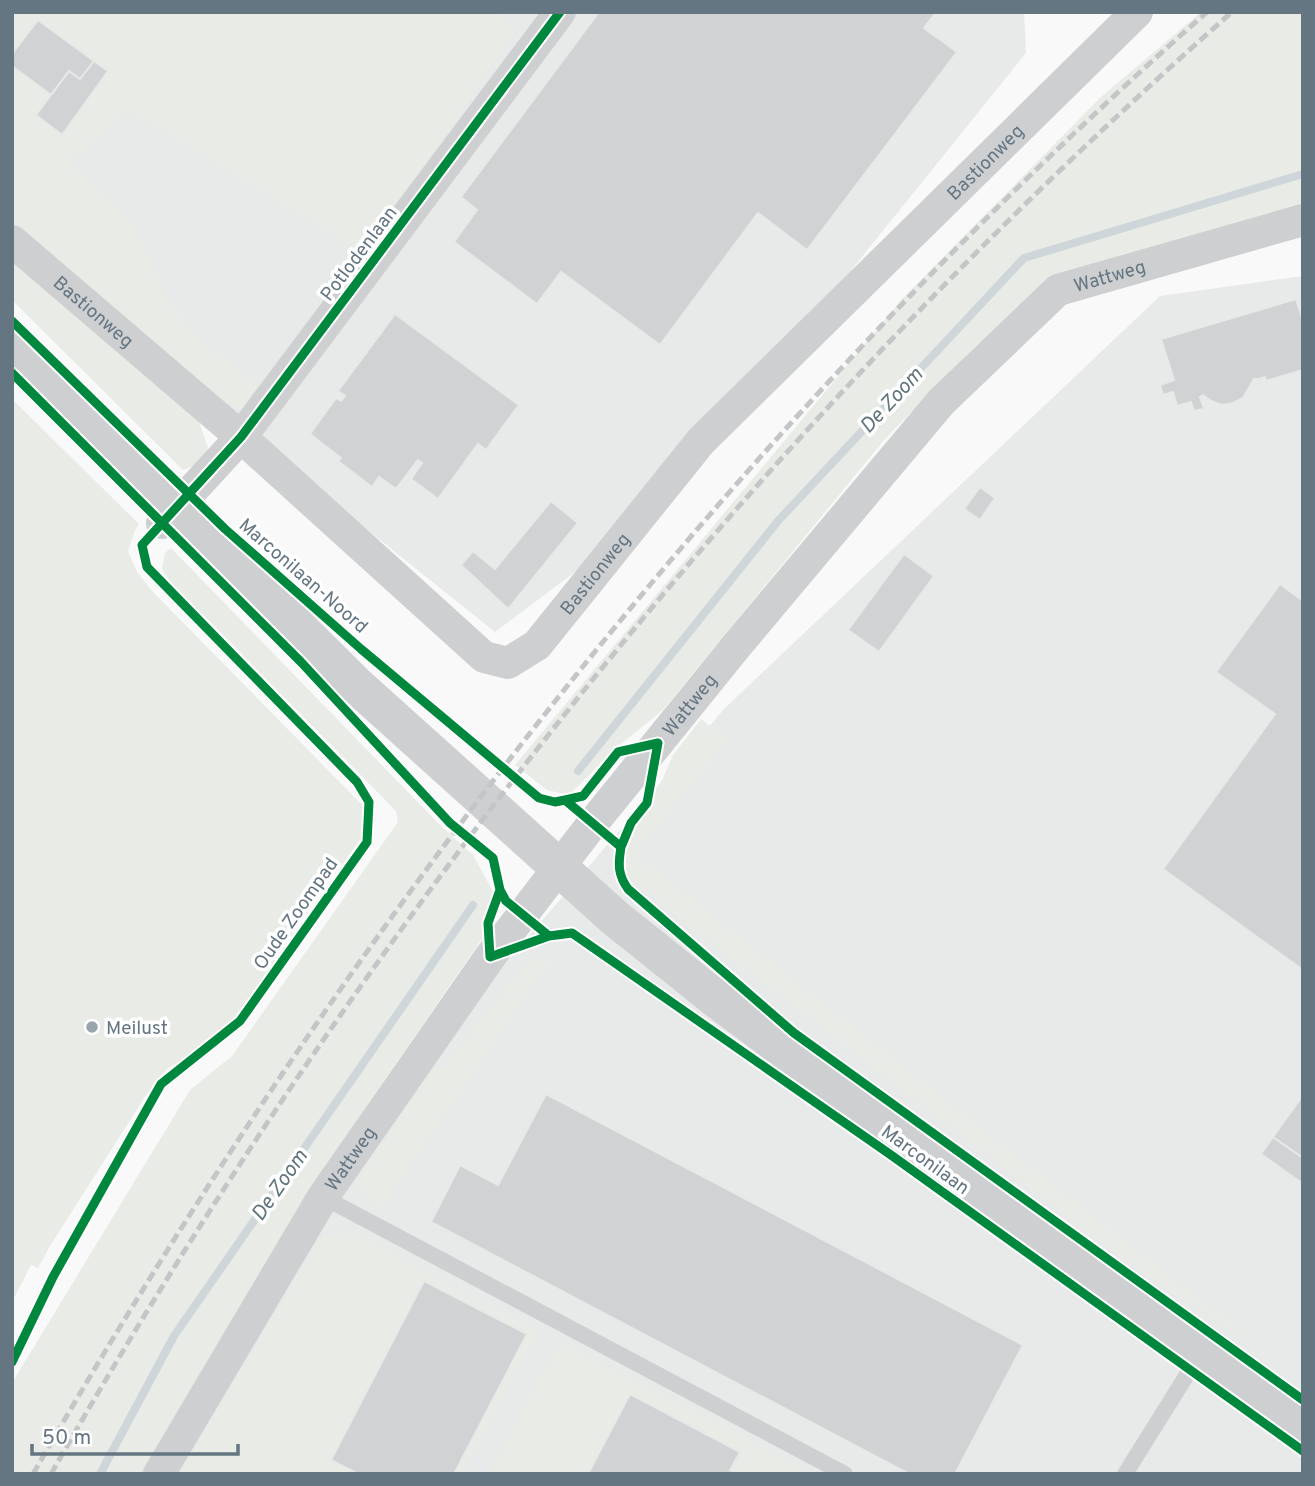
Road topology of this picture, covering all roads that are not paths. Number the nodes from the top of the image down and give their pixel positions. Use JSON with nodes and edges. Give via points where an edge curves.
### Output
{"nodes":[{"id":1,"x":560,"y":12,"type":"edge"},
{"id":2,"x":1137,"y":12,"type":"edge"},
{"id":3,"x":1303,"y":220,"type":"edge"},
{"id":4,"x":12,"y":241,"type":"edge"},
{"id":5,"x":12,"y":343,"type":"edge"},
{"id":6,"x":241,"y":438,"type":"junction"},
{"id":7,"x":169,"y":515,"type":"junction"},
{"id":8,"x":560,"y":868,"type":"junction"},
{"id":9,"x":323,"y":1197,"type":"junction"},
{"id":10,"x":1205,"y":1355,"type":"junction"},
{"id":11,"x":1303,"y":1426,"type":"edge"},
{"id":12,"x":159,"y":1474,"type":"edge"},
{"id":13,"x":845,"y":1474,"type":"edge"},
{"id":14,"x":1125,"y":1474,"type":"edge"}],
"edges":[{"from":1,"to":6,"type":"street","name":"Potlodenlaan"},
{"from":2,"to":6,"type":"street","name":"Bastionweg","via":[[701,441],[537,645],[508,663],[484,657]]},
{"from":3,"to":8,"type":"street","name":"Wattweg","via":[[1058,290],[941,402],[737,644]]},
{"from":4,"to":6,"type":"street","name":"Bastionweg"},
{"from":5,"to":7,"type":"street","name":"Marconilaan-Noord"},
{"from":6,"to":7,"type":"street","name":"Potlodenlaan"},
{"from":7,"to":8,"type":"street","name":"Marconilaan-Noord"},
{"from":8,"to":9,"type":"street","name":"Wattweg","via":[[490,957]]},
{"from":8,"to":10,"type":"street","name":"Marconilaan","via":[[715,998]]},
{"from":9,"to":12,"type":"street","name":"Wattweg"},
{"from":9,"to":13,"type":"lane"},
{"from":10,"to":11,"type":"street","name":"Marconilaan"},
{"from":10,"to":14,"type":"lane","via":[[1190,1370]]}]}
